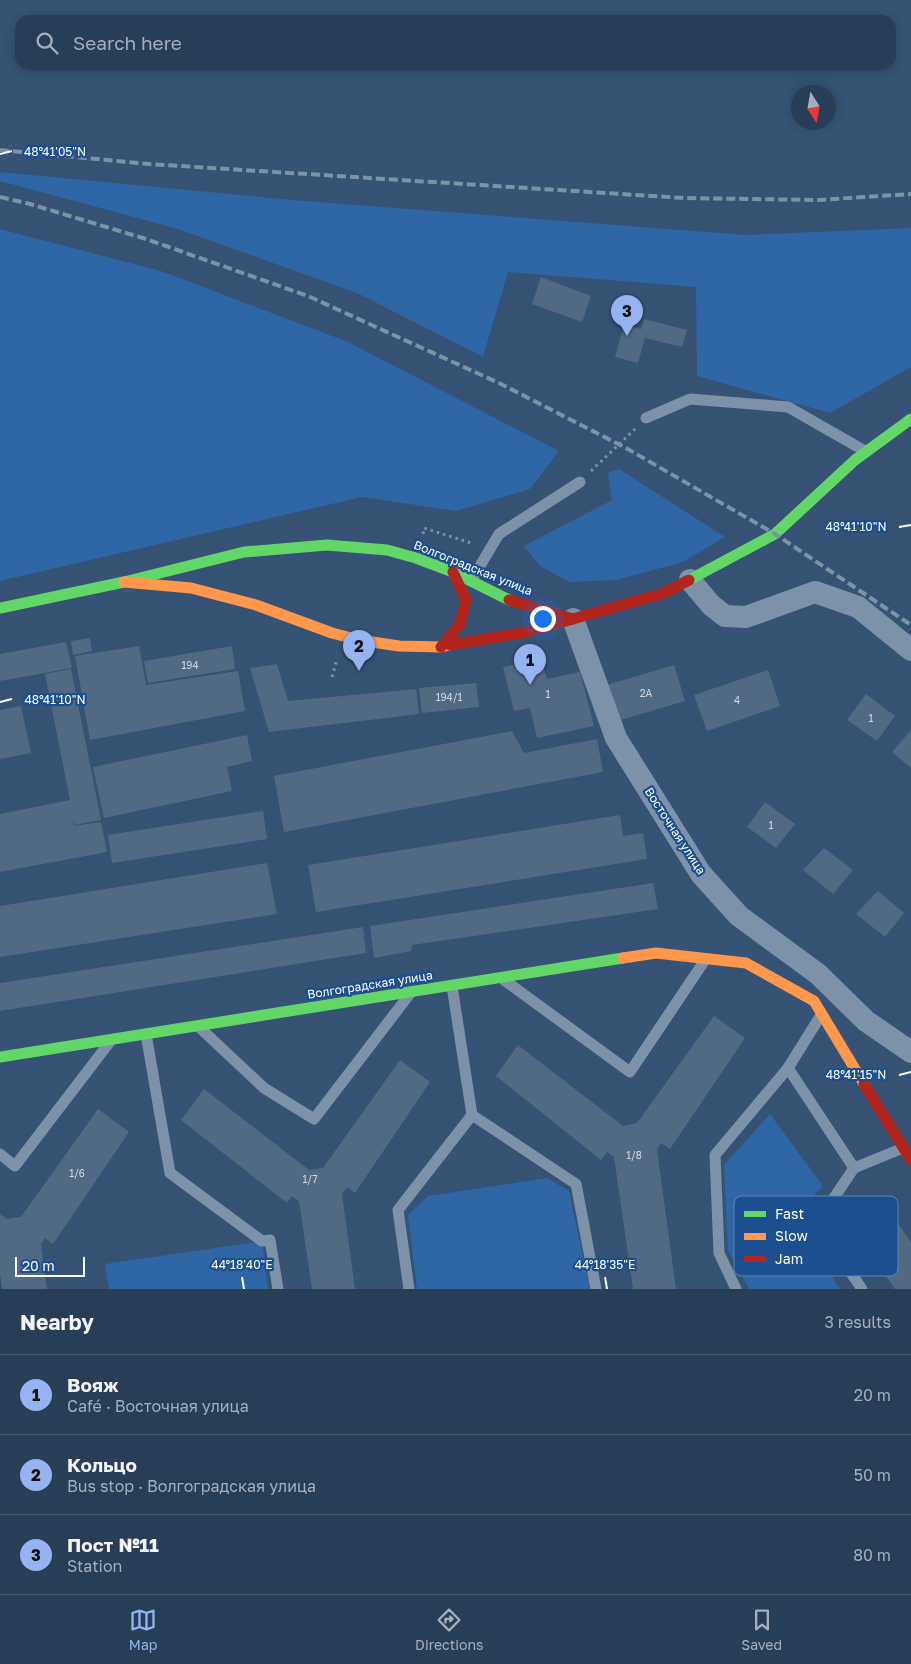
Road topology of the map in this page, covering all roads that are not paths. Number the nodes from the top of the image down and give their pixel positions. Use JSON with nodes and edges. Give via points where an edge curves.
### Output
{"nodes":[{"id":1,"x":646,"y":418,"type":"road end"},
{"id":2,"x":911,"y":418,"type":"edge"},
{"id":3,"x":866,"y":452,"type":"junction"},
{"id":4,"x":580,"y":482,"type":"road end"},
{"id":5,"x":452,"y":572,"type":"junction"},
{"id":6,"x":690,"y":580,"type":"junction"},
{"id":7,"x":471,"y":581,"type":"junction"},
{"id":8,"x":124,"y":582,"type":"junction"},
{"id":9,"x":0,"y":608,"type":"edge"},
{"id":10,"x":573,"y":619,"type":"junction"},
{"id":11,"x":441,"y":647,"type":"junction"},
{"id":12,"x":911,"y":650,"type":"edge"},
{"id":13,"x":706,"y":958,"type":"junction"},
{"id":14,"x":500,"y":978,"type":"junction"},
{"id":15,"x":452,"y":986,"type":"junction"},
{"id":16,"x":411,"y":992,"type":"junction"},
{"id":17,"x":822,"y":1014,"type":"junction"},
{"id":18,"x":197,"y":1026,"type":"junction"},
{"id":19,"x":146,"y":1034,"type":"junction"},
{"id":20,"x":112,"y":1040,"type":"junction"},
{"id":21,"x":911,"y":1052,"type":"edge"},
{"id":22,"x":0,"y":1057,"type":"edge"},
{"id":23,"x":788,"y":1068,"type":"junction"},
{"id":24,"x":472,"y":1115,"type":"junction"},
{"id":25,"x":903,"y":1148,"type":"junction"},
{"id":26,"x":0,"y":1154,"type":"edge"},
{"id":27,"x":911,"y":1160,"type":"edge"},
{"id":28,"x":854,"y":1168,"type":"junction"},
{"id":29,"x":835,"y":1196,"type":"edge"},
{"id":30,"x":853,"y":1276,"type":"edge"},
{"id":31,"x":278,"y":1289,"type":"edge"},
{"id":32,"x":409,"y":1289,"type":"edge"},
{"id":33,"x":596,"y":1289,"type":"edge"},
{"id":34,"x":736,"y":1289,"type":"edge"},
{"id":35,"x":862,"y":1289,"type":"edge"}],
"edges":[{"from":1,"to":3,"type":"lane","via":[[690,399],[788,406]]},
{"from":2,"to":3,"type":"main road"},
{"from":3,"to":6,"type":"main road","via":[[775,534]]},
{"from":4,"to":7,"type":"lane","via":[[499,534]]},
{"from":5,"to":7,"type":"main road","name":"Волгоградская улица"},
{"from":5,"to":8,"type":"main road","name":"Волгоградская улица","via":[[387,550],[326,545],[244,552]]},
{"from":5,"to":11,"type":"main road","via":[[466,600],[460,624]]},
{"from":6,"to":10,"type":"main road","via":[[664,593]]},
{"from":6,"to":12,"type":"street","via":[[725,616],[746,617],[816,592],[858,607]]},
{"from":7,"to":10,"type":"main road","name":"Волгоградская улица","via":[[509,600]]},
{"from":8,"to":9,"type":"main road","name":"Волгоградская улица"},
{"from":8,"to":11,"type":"main road","via":[[191,588],[256,605],[343,636],[400,646]]},
{"from":10,"to":11,"type":"main road","via":[[526,632]]},
{"from":10,"to":21,"type":"street","name":"Восточная улица","via":[[616,738],[701,874],[739,916],[818,974],[866,1021]]},
{"from":13,"to":14,"type":"main road","name":"Волгоградская улица","via":[[656,953]]},
{"from":13,"to":14,"type":"lane","via":[[630,1072]]},
{"from":13,"to":17,"type":"main road","name":"Волгоградская улица","via":[[746,962],[814,1000]]},
{"from":14,"to":15,"type":"main road","name":"Волгоградская улица"},
{"from":15,"to":16,"type":"main road","name":"Волгоградская улица"},
{"from":15,"to":24,"type":"lane"},
{"from":16,"to":18,"type":"main road","name":"Волгоградская улица"},
{"from":16,"to":18,"type":"lane","via":[[314,1119],[264,1088]]},
{"from":17,"to":23,"type":"lane"},
{"from":17,"to":25,"type":"main road"},
{"from":18,"to":19,"type":"main road","name":"Волгоградская улица"},
{"from":19,"to":20,"type":"main road","name":"Волгоградская улица"},
{"from":19,"to":31,"type":"lane","via":[[170,1173],[262,1241],[270,1240]]},
{"from":20,"to":22,"type":"main road","name":"Волгоградская улица"},
{"from":20,"to":26,"type":"lane","via":[[15,1166]]},
{"from":23,"to":28,"type":"lane"},
{"from":23,"to":34,"type":"lane","via":[[715,1155],[719,1253]]},
{"from":24,"to":32,"type":"lane","via":[[398,1210]]},
{"from":24,"to":33,"type":"lane","via":[[576,1184]]},
{"from":25,"to":27,"type":"main road"},
{"from":25,"to":28,"type":"lane"},
{"from":28,"to":29,"type":"lane"},
{"from":30,"to":35,"type":"lane"}]}
